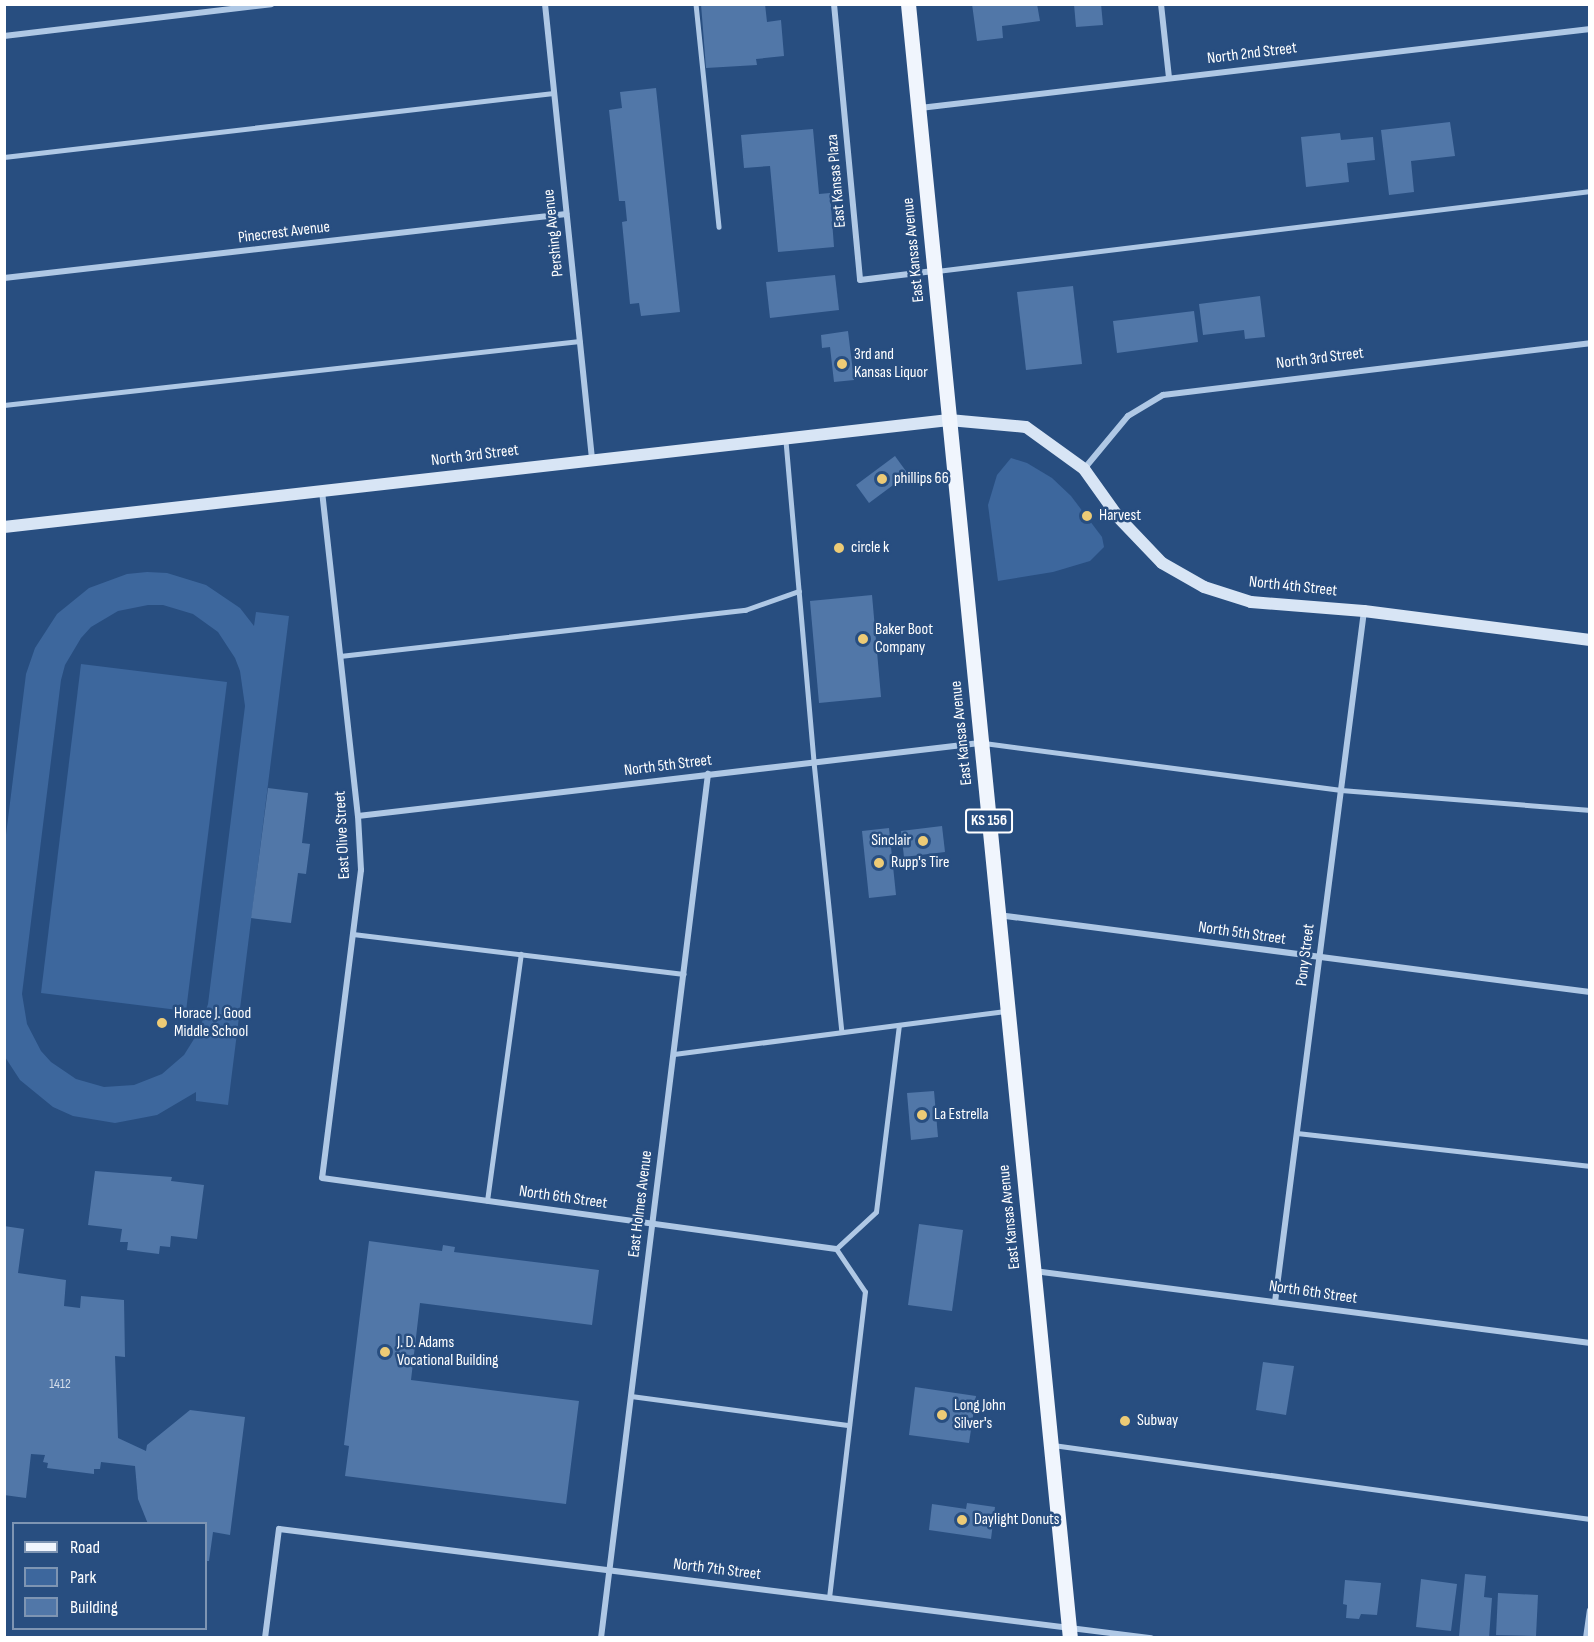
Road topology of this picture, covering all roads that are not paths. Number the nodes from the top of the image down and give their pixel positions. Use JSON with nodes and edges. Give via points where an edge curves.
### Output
{"nodes":[{"id":1,"x":271,"y":4,"type":"edge"},
{"id":2,"x":545,"y":4,"type":"edge"},
{"id":3,"x":696,"y":4,"type":"edge"},
{"id":4,"x":834,"y":4,"type":"edge"},
{"id":5,"x":908,"y":4,"type":"edge"},
{"id":6,"x":1161,"y":4,"type":"edge"},
{"id":7,"x":1590,"y":29,"type":"edge"},
{"id":8,"x":4,"y":36,"type":"edge"},
{"id":9,"x":1169,"y":78,"type":"junction"},
{"id":10,"x":553,"y":93,"type":"junction"},
{"id":11,"x":918,"y":108,"type":"junction"},
{"id":12,"x":4,"y":157,"type":"edge"},
{"id":13,"x":1590,"y":191,"type":"edge"},
{"id":14,"x":566,"y":214,"type":"junction"},
{"id":15,"x":719,"y":227,"type":"dead end"},
{"id":16,"x":934,"y":271,"type":"junction"},
{"id":17,"x":4,"y":278,"type":"edge"},
{"id":18,"x":579,"y":341,"type":"junction"},
{"id":19,"x":1590,"y":343,"type":"edge"},
{"id":20,"x":4,"y":405,"type":"edge"},
{"id":21,"x":949,"y":420,"type":"junction"},
{"id":22,"x":786,"y":438,"type":"junction"},
{"id":23,"x":592,"y":459,"type":"junction"},
{"id":24,"x":1084,"y":470,"type":"junction"},
{"id":25,"x":322,"y":490,"type":"junction"},
{"id":26,"x":4,"y":527,"type":"edge"},
{"id":27,"x":799,"y":591,"type":"junction"},
{"id":28,"x":1364,"y":611,"type":"junction"},
{"id":29,"x":1590,"y":640,"type":"edge"},
{"id":30,"x":340,"y":656,"type":"junction"},
{"id":31,"x":981,"y":743,"type":"junction"},
{"id":32,"x":814,"y":762,"type":"junction"},
{"id":33,"x":708,"y":774,"type":"junction"},
{"id":34,"x":1341,"y":790,"type":"junction"},
{"id":35,"x":1590,"y":810,"type":"edge"},
{"id":36,"x":358,"y":816,"type":"junction"},
{"id":37,"x":998,"y":915,"type":"junction"},
{"id":38,"x":353,"y":934,"type":"junction"},
{"id":39,"x":521,"y":954,"type":"junction"},
{"id":40,"x":1319,"y":958,"type":"junction"},
{"id":41,"x":684,"y":974,"type":"junction"},
{"id":42,"x":1590,"y":992,"type":"edge"},
{"id":43,"x":1008,"y":1011,"type":"junction"},
{"id":44,"x":899,"y":1025,"type":"junction"},
{"id":45,"x":842,"y":1032,"type":"junction"},
{"id":46,"x":674,"y":1054,"type":"junction"},
{"id":47,"x":1297,"y":1133,"type":"junction"},
{"id":48,"x":1590,"y":1166,"type":"edge"},
{"id":49,"x":322,"y":1178,"type":"joint"},
{"id":50,"x":487,"y":1201,"type":"junction"},
{"id":51,"x":652,"y":1224,"type":"junction"},
{"id":52,"x":836,"y":1249,"type":"junction"},
{"id":53,"x":1034,"y":1271,"type":"junction"},
{"id":54,"x":1275,"y":1302,"type":"junction"},
{"id":55,"x":1590,"y":1343,"type":"edge"},
{"id":56,"x":631,"y":1396,"type":"junction"},
{"id":57,"x":849,"y":1425,"type":"junction"},
{"id":58,"x":1051,"y":1445,"type":"junction"},
{"id":59,"x":1590,"y":1519,"type":"edge"},
{"id":60,"x":609,"y":1571,"type":"junction"},
{"id":61,"x":829,"y":1598,"type":"junction"},
{"id":62,"x":1590,"y":1610,"type":"edge"},
{"id":63,"x":1069,"y":1632,"type":"edge"},
{"id":64,"x":265,"y":1638,"type":"edge"},
{"id":65,"x":601,"y":1638,"type":"edge"},
{"id":66,"x":1151,"y":1638,"type":"edge"},
{"id":67,"x":1586,"y":1638,"type":"edge"}],
"edges":[{"from":1,"to":8,"type":"street"},
{"from":2,"to":10,"type":"street","name":"Pershing Avenue"},
{"from":3,"to":15,"type":"lane"},
{"from":4,"to":16,"type":"street","name":"East Kansas Plaza","via":[[860,280]]},
{"from":5,"to":11,"type":"main road","name":"East Kansas Avenue","number":"KS 156"},
{"from":6,"to":9,"type":"street"},
{"from":7,"to":9,"type":"street","name":"North 2nd Street"},
{"from":9,"to":11,"type":"street","name":"North 2nd Street"},
{"from":10,"to":12,"type":"lane"},
{"from":10,"to":14,"type":"street","name":"Pershing Avenue"},
{"from":11,"to":16,"type":"main road","name":"East Kansas Avenue","number":"KS 156"},
{"from":13,"to":16,"type":"lane"},
{"from":14,"to":17,"type":"street","name":"Pinecrest Avenue"},
{"from":14,"to":18,"type":"street","name":"Pershing Avenue"},
{"from":16,"to":21,"type":"main road","name":"East Kansas Avenue","number":"KS 156"},
{"from":18,"to":20,"type":"lane"},
{"from":18,"to":23,"type":"street","name":"Pershing Avenue"},
{"from":19,"to":24,"type":"street","name":"North 3rd Street","via":[[1163,395],[1128,416]]},
{"from":21,"to":22,"type":"main road","name":"North 3rd Street"},
{"from":21,"to":24,"type":"main road","name":"North 4th Street","via":[[1026,427]]},
{"from":21,"to":31,"type":"main road","name":"East Kansas Avenue","number":"KS 156"},
{"from":22,"to":23,"type":"main road","name":"North 3rd Street"},
{"from":22,"to":27,"type":"lane"},
{"from":23,"to":25,"type":"main road","name":"North 3rd Street"},
{"from":24,"to":28,"type":"main road","name":"North 4th Street","via":[[1119,518],[1161,563],[1204,587],[1251,602]]},
{"from":25,"to":26,"type":"main road","name":"North 3rd Street"},
{"from":25,"to":30,"type":"street","name":"East Olive Street"},
{"from":27,"to":30,"type":"lane","via":[[746,610]]},
{"from":27,"to":32,"type":"lane"},
{"from":28,"to":29,"type":"main road","name":"North 4th Street"},
{"from":28,"to":34,"type":"street","name":"Pony Street"},
{"from":30,"to":36,"type":"street","name":"East Olive Street"},
{"from":31,"to":32,"type":"street","name":"North 5th Street"},
{"from":31,"to":34,"type":"lane"},
{"from":31,"to":37,"type":"main road","name":"East Kansas Avenue","number":"KS 156"},
{"from":32,"to":33,"type":"street","name":"North 5th Street"},
{"from":32,"to":45,"type":"lane"},
{"from":33,"to":36,"type":"street","name":"North 5th Street"},
{"from":33,"to":41,"type":"street","name":"East Holmes Avenue"},
{"from":34,"to":35,"type":"lane"},
{"from":34,"to":40,"type":"street","name":"Pony Street"},
{"from":36,"to":38,"type":"street","name":"East Olive Street","via":[[361,870]]},
{"from":37,"to":40,"type":"street","name":"North 5th Street"},
{"from":37,"to":43,"type":"main road","name":"East Kansas Avenue","number":"KS 156"},
{"from":38,"to":39,"type":"lane"},
{"from":38,"to":49,"type":"street","name":"East Olive Street"},
{"from":39,"to":41,"type":"lane"},
{"from":39,"to":50,"type":"lane"},
{"from":40,"to":42,"type":"street","name":"North 5th Street"},
{"from":40,"to":47,"type":"street","name":"Pony Street"},
{"from":41,"to":46,"type":"street","name":"East Holmes Avenue"},
{"from":43,"to":44,"type":"lane"},
{"from":43,"to":53,"type":"main road","name":"East Kansas Avenue","number":"KS 156"},
{"from":44,"to":45,"type":"lane"},
{"from":44,"to":52,"type":"lane","via":[[876,1212]]},
{"from":45,"to":46,"type":"lane"},
{"from":46,"to":51,"type":"street","name":"East Holmes Avenue"},
{"from":47,"to":48,"type":"lane"},
{"from":47,"to":54,"type":"street","name":"Pony Street"},
{"from":49,"to":50,"type":"street","name":"North 6th Street"},
{"from":50,"to":51,"type":"street","name":"North 6th Street"},
{"from":51,"to":52,"type":"street","name":"North 6th Street"},
{"from":51,"to":56,"type":"street","name":"East Holmes Avenue"},
{"from":52,"to":57,"type":"lane","via":[[865,1292]]},
{"from":53,"to":54,"type":"street","name":"North 6th Street"},
{"from":53,"to":58,"type":"main road","name":"East Kansas Avenue","number":"KS 156"},
{"from":54,"to":55,"type":"street","name":"North 6th Street"},
{"from":56,"to":57,"type":"lane"},
{"from":56,"to":60,"type":"street","name":"East Holmes Avenue"},
{"from":57,"to":61,"type":"lane"},
{"from":58,"to":59,"type":"lane"},
{"from":58,"to":63,"type":"main road","name":"East Kansas Avenue","number":"KS 156"},
{"from":60,"to":61,"type":"street","name":"North 7th Street"},
{"from":60,"to":64,"type":"street","name":"North 7th Street","via":[[279,1529]]},
{"from":60,"to":65,"type":"street","name":"East Holmes Avenue"},
{"from":61,"to":63,"type":"street","name":"North 7th Street"},
{"from":62,"to":67,"type":"street"},
{"from":63,"to":66,"type":"street","name":"North 7th Street"}]}
